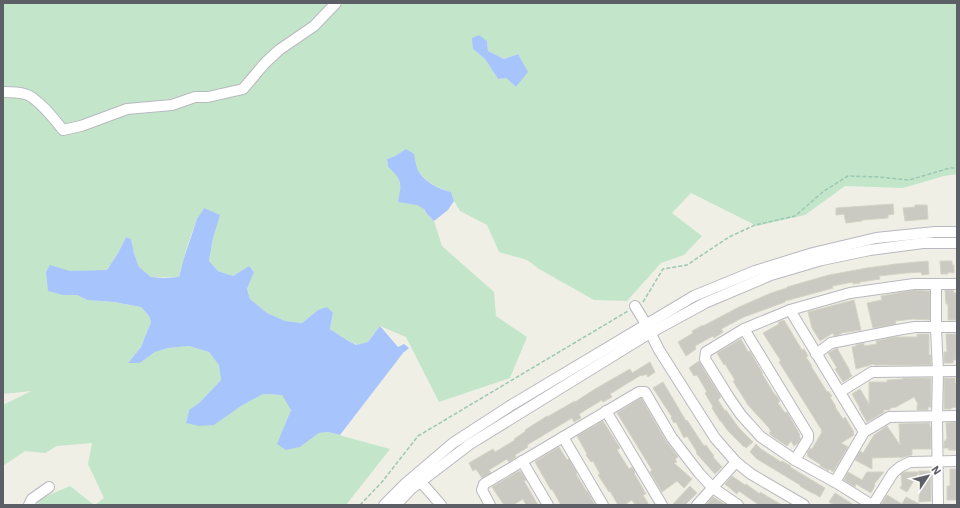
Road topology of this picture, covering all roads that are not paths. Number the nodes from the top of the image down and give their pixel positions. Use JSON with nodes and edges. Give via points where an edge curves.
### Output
{"nodes":[{"id":1,"x":336,"y":3,"type":"edge"},
{"id":2,"x":3,"y":92,"type":"edge"},
{"id":3,"x":957,"y":232,"type":"edge"},
{"id":4,"x":957,"y":243,"type":"edge"},
{"id":5,"x":936,"y":284,"type":"junction"},
{"id":6,"x":957,"y":284,"type":"edge"},
{"id":7,"x":635,"y":306,"type":"dead end"},
{"id":8,"x":790,"y":310,"type":"junction"},
{"id":9,"x":957,"y":327,"type":"edge"},
{"id":10,"x":936,"y":328,"type":"junction"},
{"id":11,"x":648,"y":329,"type":"junction"},
{"id":12,"x":744,"y":329,"type":"junction"},
{"id":13,"x":816,"y":354,"type":"junction"},
{"id":14,"x":957,"y":371,"type":"edge"},
{"id":15,"x":938,"y":372,"type":"junction"},
{"id":16,"x":840,"y":392,"type":"junction"},
{"id":17,"x":606,"y":411,"type":"junction"},
{"id":18,"x":937,"y":416,"type":"junction"},
{"id":19,"x":957,"y":416,"type":"edge"},
{"id":20,"x":864,"y":432,"type":"junction"},
{"id":21,"x":563,"y":437,"type":"junction"},
{"id":22,"x":795,"y":460,"type":"junction"},
{"id":23,"x":522,"y":461,"type":"junction"},
{"id":24,"x":938,"y":461,"type":"junction"},
{"id":25,"x":957,"y":461,"type":"edge"},
{"id":26,"x":736,"y":462,"type":"junction"},
{"id":27,"x":421,"y":482,"type":"junction"},
{"id":28,"x":834,"y":482,"type":"junction"},
{"id":29,"x":49,"y":487,"type":"dead end"},
{"id":30,"x":713,"y":488,"type":"junction"},
{"id":31,"x":29,"y":505,"type":"edge"},
{"id":32,"x":384,"y":505,"type":"edge"},
{"id":33,"x":396,"y":505,"type":"edge"},
{"id":34,"x":441,"y":505,"type":"edge"},
{"id":35,"x":490,"y":505,"type":"edge"},
{"id":36,"x":548,"y":505,"type":"edge"},
{"id":37,"x":604,"y":505,"type":"edge"},
{"id":38,"x":662,"y":505,"type":"edge"},
{"id":39,"x":697,"y":505,"type":"edge"},
{"id":40,"x":738,"y":505,"type":"edge"},
{"id":41,"x":804,"y":505,"type":"edge"},
{"id":42,"x":872,"y":505,"type":"edge"},
{"id":43,"x":938,"y":505,"type":"edge"}],
"edges":[{"from":1,"to":2,"type":"street","via":[[314,26],[279,50],[243,89],[208,97],[195,97],[172,105],[127,109],[64,130],[39,103],[26,94]]},
{"from":3,"to":11,"type":"street","via":[[876,238],[813,253],[755,271],[694,296]]},
{"from":4,"to":11,"type":"street","via":[[923,243],[822,260],[771,275]]},
{"from":5,"to":6,"type":"street"},
{"from":5,"to":8,"type":"street","via":[[914,284],[850,293]]},
{"from":5,"to":10,"type":"street"},
{"from":7,"to":11,"type":"street"},
{"from":8,"to":12,"type":"street"},
{"from":8,"to":13,"type":"street"},
{"from":9,"to":10,"type":"street"},
{"from":10,"to":13,"type":"street","via":[[915,327],[831,344]]},
{"from":10,"to":15,"type":"street"},
{"from":11,"to":26,"type":"street","via":[[715,438]]},
{"from":11,"to":27,"type":"street","via":[[470,444]]},
{"from":11,"to":32,"type":"street","via":[[510,406],[453,443],[406,482]]},
{"from":12,"to":22,"type":"street","via":[[808,434],[808,439]]},
{"from":12,"to":22,"type":"street","via":[[706,352],[705,358],[741,415],[761,437]]},
{"from":13,"to":16,"type":"street"},
{"from":14,"to":15,"type":"street"},
{"from":15,"to":16,"type":"street","via":[[872,372]]},
{"from":15,"to":18,"type":"street"},
{"from":16,"to":20,"type":"street"},
{"from":17,"to":21,"type":"street"},
{"from":17,"to":30,"type":"street","via":[[639,392],[645,392],[672,438]]},
{"from":17,"to":38,"type":"street"},
{"from":18,"to":19,"type":"street"},
{"from":18,"to":20,"type":"street","via":[[889,417]]},
{"from":18,"to":24,"type":"street"},
{"from":20,"to":28,"type":"street"},
{"from":21,"to":23,"type":"street"},
{"from":21,"to":37,"type":"street"},
{"from":22,"to":28,"type":"street"},
{"from":23,"to":35,"type":"street","via":[[484,484],[482,490]]},
{"from":23,"to":36,"type":"street"},
{"from":24,"to":25,"type":"street"},
{"from":24,"to":42,"type":"street","via":[[910,462],[900,467],[893,473]]},
{"from":24,"to":43,"type":"street"},
{"from":26,"to":30,"type":"street"},
{"from":26,"to":41,"type":"street","via":[[751,474]]},
{"from":27,"to":33,"type":"street"},
{"from":27,"to":34,"type":"street"},
{"from":28,"to":42,"type":"street"},
{"from":29,"to":31,"type":"street","via":[[32,499]]},
{"from":30,"to":39,"type":"street"},
{"from":30,"to":40,"type":"street"}]}
